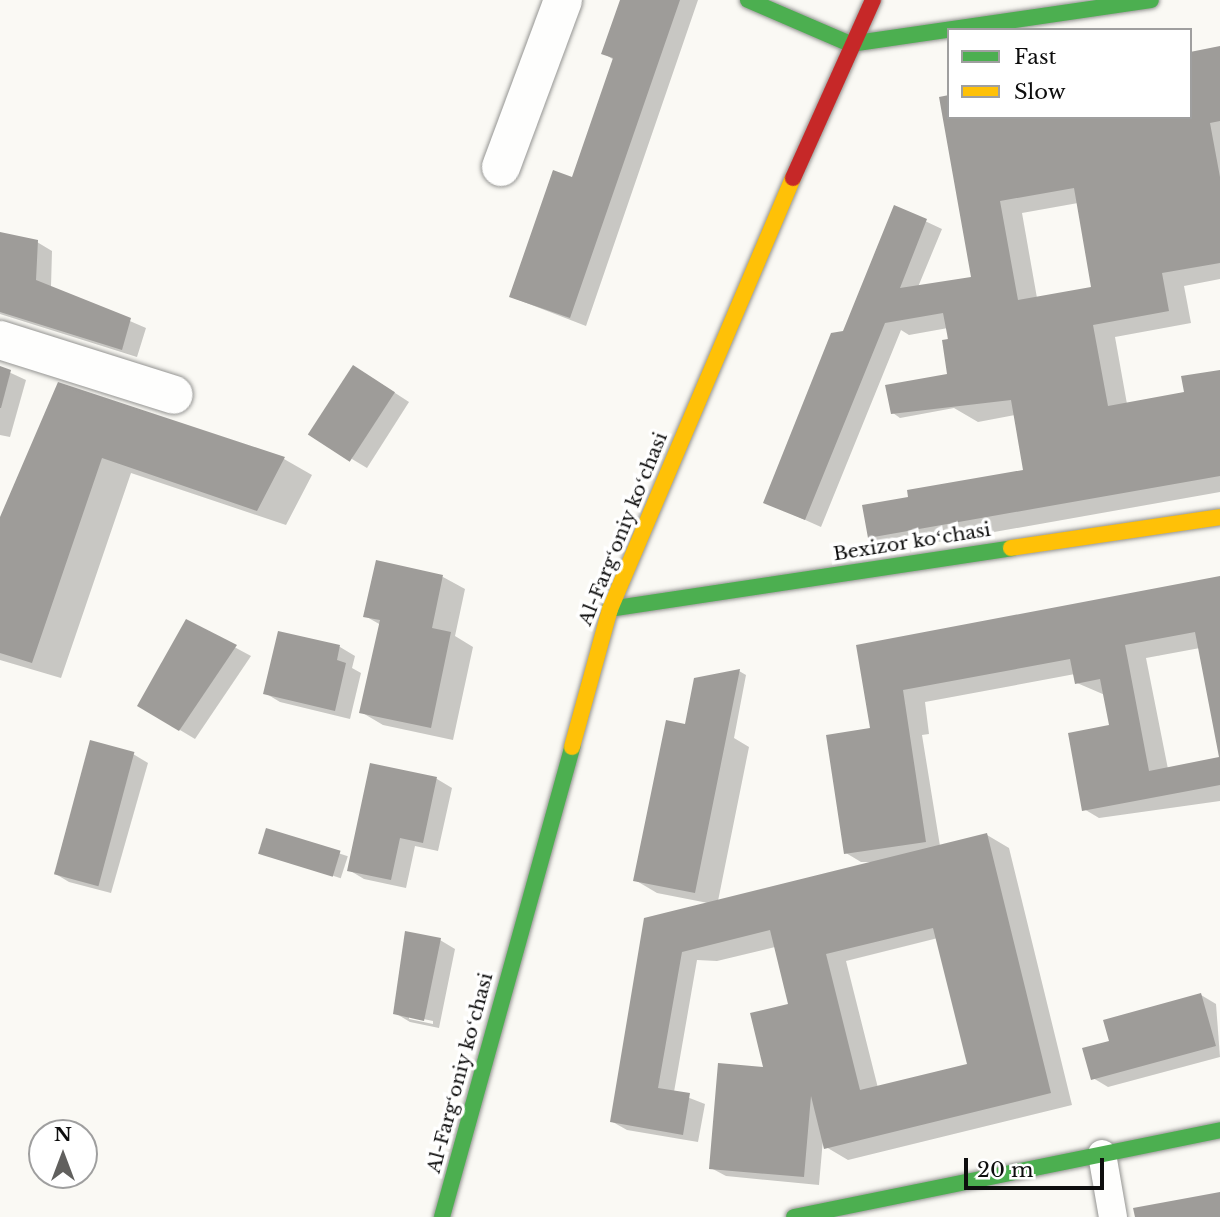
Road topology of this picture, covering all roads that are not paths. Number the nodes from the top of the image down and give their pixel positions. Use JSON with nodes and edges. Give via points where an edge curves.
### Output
{"nodes":[{"id":1,"x":562,"y":0,"type":"edge"},
{"id":2,"x":748,"y":0,"type":"edge"},
{"id":3,"x":873,"y":0,"type":"edge"},
{"id":4,"x":1151,"y":0,"type":"edge"},
{"id":5,"x":959,"y":28,"type":"edge"},
{"id":6,"x":947,"y":30,"type":"edge"},
{"id":7,"x":850,"y":44,"type":"junction"},
{"id":8,"x":501,"y":167,"type":"dead end"},
{"id":9,"x":0,"y":340,"type":"edge"},
{"id":10,"x":174,"y":395,"type":"dead end"},
{"id":11,"x":1220,"y":517,"type":"edge"},
{"id":12,"x":610,"y":609,"type":"junction"},
{"id":13,"x":1220,"y":1130,"type":"edge"},
{"id":14,"x":1102,"y":1154,"type":"junction"},
{"id":15,"x":442,"y":1217,"type":"edge"},
{"id":16,"x":794,"y":1217,"type":"edge"},
{"id":17,"x":1114,"y":1217,"type":"edge"}],
"edges":[{"from":1,"to":8,"type":"street"},
{"from":2,"to":7,"type":"main road"},
{"from":3,"to":7,"type":"main road","name":"Al-Fargʻoniy koʻchasi"},
{"from":4,"to":5,"type":"main road"},
{"from":6,"to":7,"type":"main road"},
{"from":7,"to":12,"type":"main road","name":"Al-Fargʻoniy koʻchasi"},
{"from":9,"to":10,"type":"street"},
{"from":11,"to":12,"type":"main road","name":"Bexizor koʻchasi"},
{"from":12,"to":15,"type":"main road","name":"Al-Fargʻoniy koʻchasi"},
{"from":13,"to":14,"type":"main road"},
{"from":14,"to":16,"type":"main road"},
{"from":14,"to":17,"type":"lane"}]}
